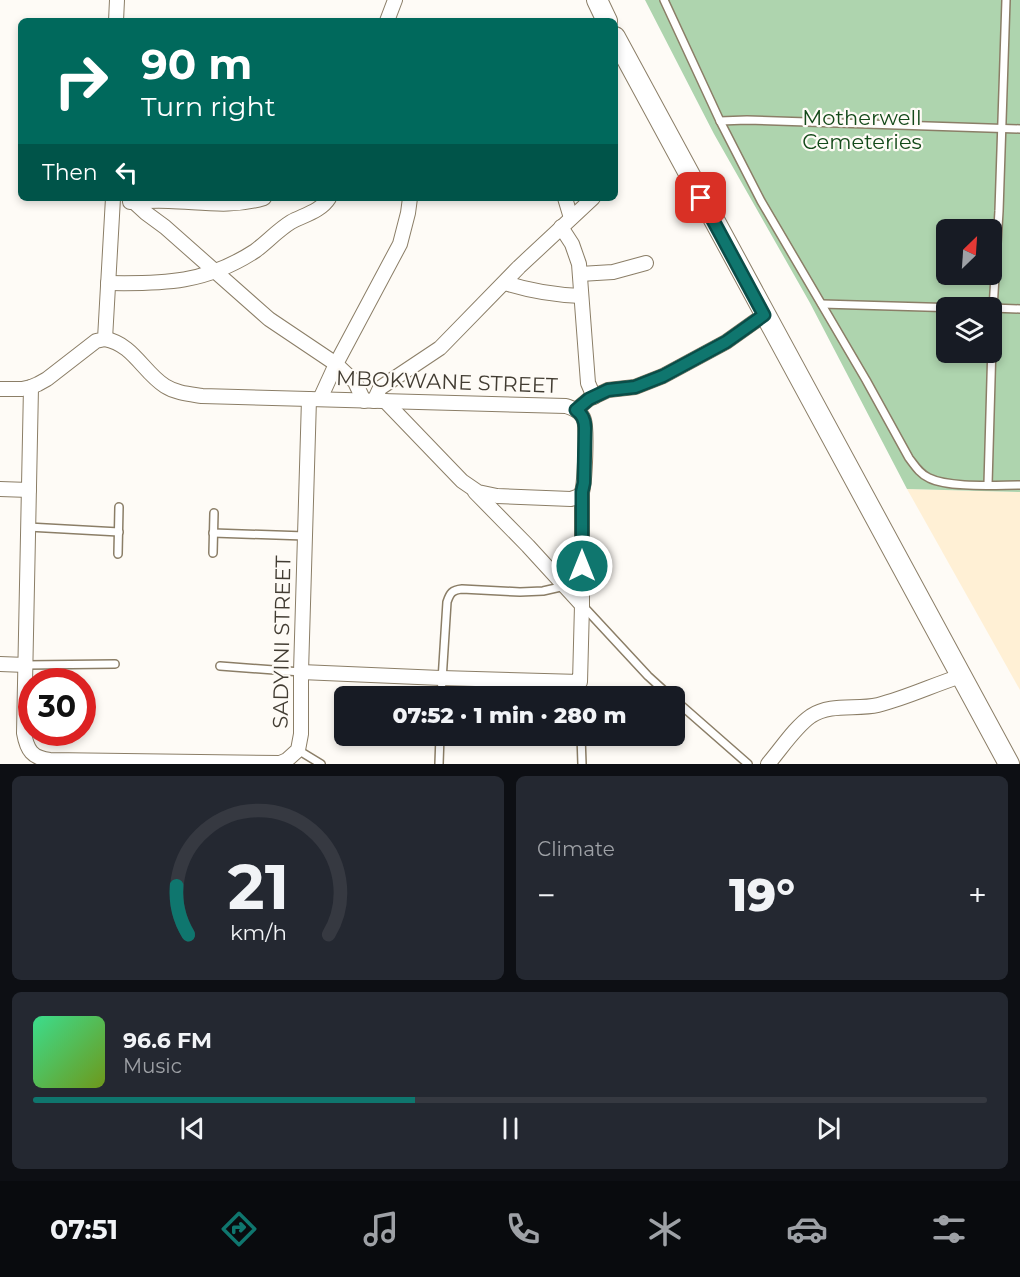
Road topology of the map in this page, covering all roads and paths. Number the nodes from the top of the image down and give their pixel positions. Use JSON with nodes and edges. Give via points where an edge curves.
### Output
{"nodes":[{"id":1,"x":117,"y":0,"type":"edge"},
{"id":2,"x":395,"y":0,"type":"edge"},
{"id":3,"x":597,"y":0,"type":"edge"},
{"id":4,"x":664,"y":0,"type":"edge"},
{"id":5,"x":1006,"y":0,"type":"edge"},
{"id":6,"x":116,"y":18,"type":"edge"},
{"id":7,"x":388,"y":18,"type":"edge"},
{"id":8,"x":606,"y":18,"type":"edge"},
{"id":9,"x":618,"y":44,"type":"edge"},
{"id":10,"x":720,"y":121,"type":"junction"},
{"id":11,"x":1002,"y":129,"type":"junction"},
{"id":12,"x":1020,"y":129,"type":"edge"},
{"id":13,"x":113,"y":201,"type":"edge"},
{"id":14,"x":135,"y":201,"type":"edge"},
{"id":15,"x":168,"y":201,"type":"edge"},
{"id":16,"x":252,"y":201,"type":"edge"},
{"id":17,"x":327,"y":201,"type":"edge"},
{"id":18,"x":410,"y":201,"type":"edge"},
{"id":19,"x":565,"y":201,"type":"edge"},
{"id":20,"x":590,"y":201,"type":"edge"},
{"id":21,"x":566,"y":223,"type":"junction"},
{"id":22,"x":646,"y":263,"type":"dead end"},
{"id":23,"x":215,"y":272,"type":"junction"},
{"id":24,"x":580,"y":274,"type":"junction"},
{"id":25,"x":505,"y":282,"type":"junction"},
{"id":26,"x":108,"y":283,"type":"junction"},
{"id":27,"x":581,"y":296,"type":"junction"},
{"id":28,"x":993,"y":297,"type":"edge"},
{"id":29,"x":822,"y":304,"type":"junction"},
{"id":30,"x":936,"y":307,"type":"edge"},
{"id":31,"x":1002,"y":309,"type":"edge"},
{"id":32,"x":1020,"y":309,"type":"edge"},
{"id":33,"x":764,"y":315,"type":"junction"},
{"id":34,"x":105,"y":339,"type":"junction"},
{"id":35,"x":991,"y":363,"type":"edge"},
{"id":36,"x":336,"y":364,"type":"junction"},
{"id":37,"x":31,"y":387,"type":"junction"},
{"id":38,"x":0,"y":389,"type":"edge"},
{"id":39,"x":594,"y":397,"type":"junction"},
{"id":40,"x":315,"y":399,"type":"junction"},
{"id":41,"x":374,"y":401,"type":"junction"},
{"id":42,"x":576,"y":410,"type":"junction"},
{"id":43,"x":988,"y":484,"type":"junction"},
{"id":44,"x":1020,"y":485,"type":"edge"},
{"id":45,"x":471,"y":488,"type":"junction"},
{"id":46,"x":0,"y":489,"type":"edge"},
{"id":47,"x":29,"y":490,"type":"junction"},
{"id":48,"x":582,"y":492,"type":"junction"},
{"id":49,"x":119,"y":507,"type":"dead end"},
{"id":50,"x":214,"y":513,"type":"dead end"},
{"id":51,"x":28,"y":528,"type":"junction"},
{"id":52,"x":118,"y":532,"type":"junction"},
{"id":53,"x":213,"y":533,"type":"junction"},
{"id":54,"x":305,"y":536,"type":"junction"},
{"id":55,"x":213,"y":553,"type":"dead end"},
{"id":56,"x":118,"y":554,"type":"dead end"},
{"id":57,"x":565,"y":586,"type":"junction"},
{"id":58,"x":582,"y":605,"type":"junction"},
{"id":59,"x":0,"y":664,"type":"edge"},
{"id":60,"x":115,"y":664,"type":"dead end"},
{"id":61,"x":26,"y":665,"type":"junction"},
{"id":62,"x":220,"y":666,"type":"dead end"},
{"id":63,"x":301,"y":672,"type":"junction"},
{"id":64,"x":961,"y":676,"type":"junction"},
{"id":65,"x":441,"y":678,"type":"junction"},
{"id":66,"x":441,"y":686,"type":"edge"},
{"id":67,"x":542,"y":686,"type":"edge"},
{"id":68,"x":580,"y":686,"type":"edge"},
{"id":69,"x":659,"y":686,"type":"edge"},
{"id":70,"x":685,"y":709,"type":"edge"},
{"id":71,"x":440,"y":746,"type":"edge"},
{"id":72,"x":581,"y":746,"type":"edge"},
{"id":73,"x":298,"y":750,"type":"junction"},
{"id":74,"x":745,"y":763,"type":"edge"},
{"id":75,"x":321,"y":764,"type":"edge"},
{"id":76,"x":439,"y":764,"type":"edge"},
{"id":77,"x":582,"y":764,"type":"edge"},
{"id":78,"x":768,"y":764,"type":"edge"},
{"id":79,"x":1009,"y":764,"type":"edge"}],
"edges":[{"from":1,"to":6,"type":"street"},
{"from":2,"to":7,"type":"street"},
{"from":3,"to":8,"type":"main road"},
{"from":4,"to":10,"type":"lane"},
{"from":5,"to":11,"type":"lane"},
{"from":9,"to":33,"type":"main road"},
{"from":10,"to":11,"type":"lane"},
{"from":10,"to":29,"type":"lane","via":[[761,201]]},
{"from":11,"to":12,"type":"lane"},
{"from":11,"to":28,"type":"lane"},
{"from":13,"to":26,"type":"street"},
{"from":14,"to":23,"type":"street"},
{"from":15,"to":16,"type":"street"},
{"from":17,"to":23,"type":"street","via":[[290,223],[255,251]]},
{"from":18,"to":36,"type":"street","via":[[400,244]]},
{"from":19,"to":21,"type":"street"},
{"from":20,"to":21,"type":"street"},
{"from":21,"to":24,"type":"street"},
{"from":21,"to":25,"type":"street"},
{"from":22,"to":24,"type":"street","via":[[613,272]]},
{"from":23,"to":26,"type":"street","via":[[181,280]]},
{"from":23,"to":36,"type":"street","via":[[269,319]]},
{"from":24,"to":27,"type":"street"},
{"from":25,"to":27,"type":"street","via":[[526,290]]},
{"from":25,"to":41,"type":"street","via":[[440,348],[380,388]]},
{"from":26,"to":34,"type":"street"},
{"from":27,"to":39,"type":"street","via":[[588,383]]},
{"from":29,"to":30,"type":"lane"},
{"from":29,"to":43,"type":"lane","via":[[916,468],[947,484]]},
{"from":31,"to":32,"type":"lane"},
{"from":33,"to":39,"type":"street","via":[[726,342],[663,376]]},
{"from":33,"to":64,"type":"main road"},
{"from":34,"to":37,"type":"street","via":[[96,341]]},
{"from":34,"to":40,"type":"street","name":"MBOKWANE STREET","via":[[125,348],[162,384],[178,392]]},
{"from":35,"to":43,"type":"lane"},
{"from":36,"to":40,"type":"street"},
{"from":36,"to":41,"type":"street"},
{"from":37,"to":38,"type":"street"},
{"from":37,"to":47,"type":"street","name":"SADYINI STREET"},
{"from":39,"to":42,"type":"street"},
{"from":40,"to":41,"type":"street","name":"MBOKWANE STREET"},
{"from":40,"to":54,"type":"street","name":"SADYINI STREET"},
{"from":41,"to":42,"type":"street","name":"MBOKWANE STREET","via":[[566,406]]},
{"from":41,"to":45,"type":"street"},
{"from":42,"to":48,"type":"street","name":"MBOKWANE STREET","via":[[585,423]]},
{"from":43,"to":44,"type":"lane"},
{"from":45,"to":48,"type":"street","via":[[497,496],[571,499]]},
{"from":45,"to":57,"type":"street"},
{"from":46,"to":47,"type":"street"},
{"from":47,"to":51,"type":"street","name":"SADYINI STREET"},
{"from":48,"to":58,"type":"street","name":"MBOKWANE STREET"},
{"from":49,"to":52,"type":"lane"},
{"from":50,"to":53,"type":"lane"},
{"from":51,"to":52,"type":"lane"},
{"from":51,"to":61,"type":"street","name":"SADYINI STREET"},
{"from":52,"to":56,"type":"lane"},
{"from":53,"to":54,"type":"lane"},
{"from":53,"to":55,"type":"lane"},
{"from":54,"to":63,"type":"street","name":"SADYINI STREET"},
{"from":57,"to":58,"type":"street"},
{"from":57,"to":65,"type":"lane","via":[[543,591],[472,589],[450,593]]},
{"from":58,"to":68,"type":"street","name":"MBOKWANE STREET"},
{"from":58,"to":69,"type":"lane"},
{"from":59,"to":61,"type":"street"},
{"from":60,"to":61,"type":"lane"},
{"from":61,"to":73,"type":"street","name":"SADYINI STREET","via":[[26,745],[42,759],[280,763]]},
{"from":62,"to":63,"type":"lane"},
{"from":63,"to":65,"type":"street","name":"MBOKWANE STREET"},
{"from":63,"to":73,"type":"street","name":"SADYINI STREET"},
{"from":64,"to":78,"type":"street","via":[[896,700],[818,712],[798,728]]},
{"from":64,"to":79,"type":"main road"},
{"from":65,"to":66,"type":"lane"},
{"from":65,"to":67,"type":"street","name":"MBOKWANE STREET"},
{"from":70,"to":74,"type":"lane"},
{"from":71,"to":76,"type":"lane"},
{"from":72,"to":77,"type":"lane"},
{"from":73,"to":75,"type":"lane"}]}
